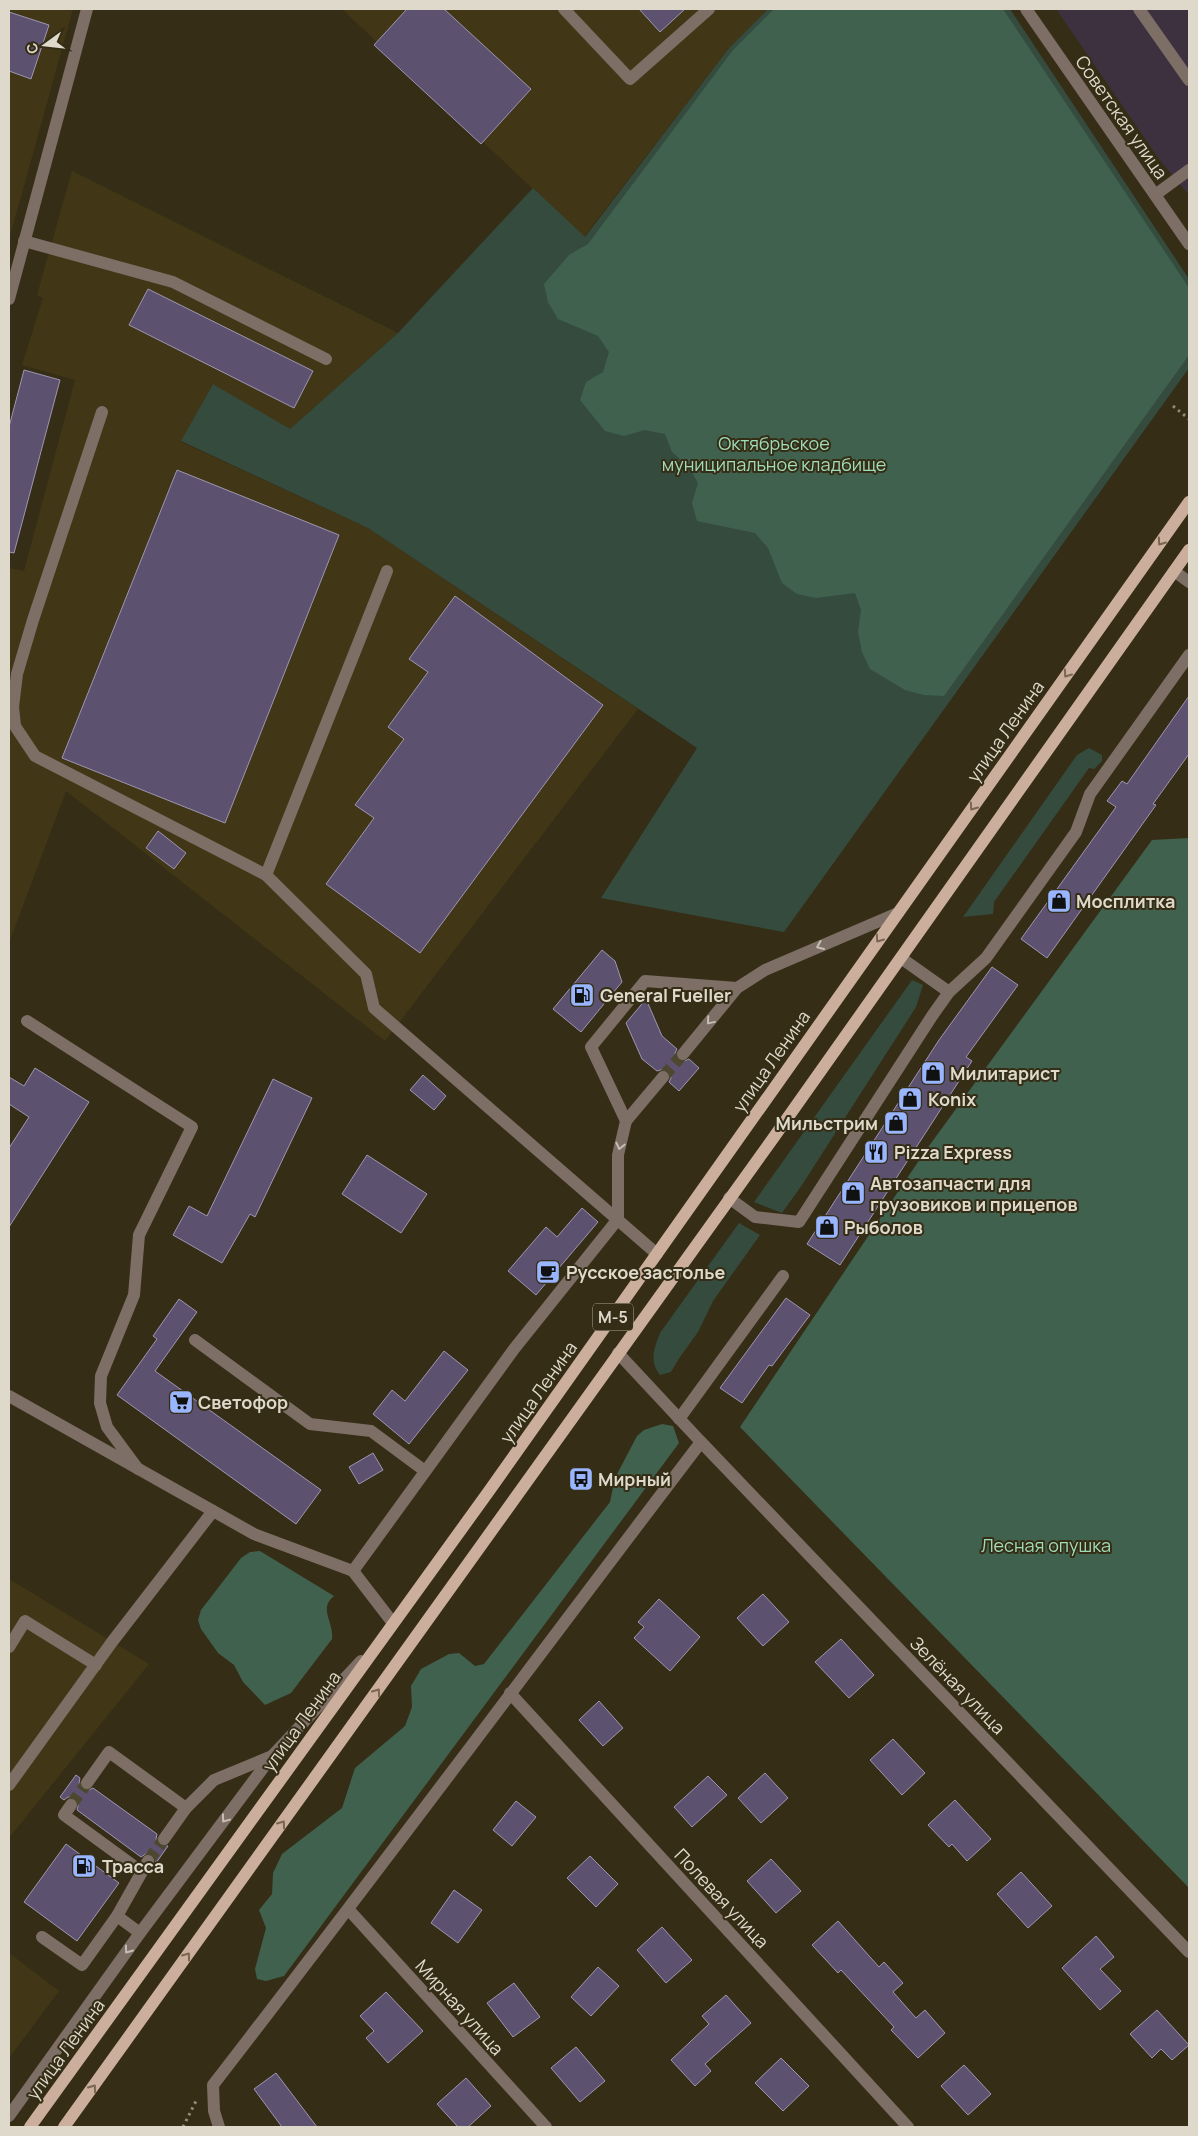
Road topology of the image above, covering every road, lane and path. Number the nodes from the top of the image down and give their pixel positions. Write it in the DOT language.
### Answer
graph roads {
  1 [pos="87,9"];
  2 [pos="564,9"];
  3 [pos="709,9"];
  4 [pos="1026,9"];
  5 [pos="1140,9"];
  6 [pos="1189,80"];
  7 [pos="1189,170"];
  8 [pos="1155,195"];
  9 [pos="24,241"];
  10 [pos="1189,244"];
  11 [pos="9,299"];
  12 [pos="326,359"];
  13 [pos="1173,406"];
  14 [pos="102,412"];
  15 [pos="1189,419"];
  16 [pos="1189,502"];
  17 [pos="1189,550"];
  18 [pos="387,571"];
  19 [pos="1174,571"];
  20 [pos="1189,582"];
  21 [pos="1189,655"];
  22 [pos="266,875"];
  23 [pos="898,913"];
  24 [pos="901,958"];
  25 [pos="737,988"];
  26 [pos="949,992"];
  27 [pos="27,1021"];
  28 [pos="683,1054"];
  29 [pos="664,1077"];
  30 [pos="626,1121"];
  31 [pos="729,1198"];
  32 [pos="618,1219"];
  33 [pos="657,1254"];
  34 [pos="783,1276"];
  35 [pos="195,1340"];
  36 [pos="618,1353"];
  37 [pos="9,1396"];
  38 [pos="680,1419"];
  39 [pos="701,1442"];
  40 [pos="138,1469"];
  41 [pos="425,1471"];
  42 [pos="213,1511"];
  43 [pos="352,1571"];
  44 [pos="393,1623"];
  45 [pos="383,1638"];
  46 [pos="9,1647"];
  47 [pos="96,1665"];
  48 [pos="510,1693"];
  49 [pos="272,1756"];
  50 [pos="87,1783"];
  51 [pos="9,1785"];
  52 [pos="71,1805"];
  53 [pos="186,1808"];
  54 [pos="164,1839"];
  55 [pos="348,1910"];
  56 [pos="117,1916"];
  57 [pos="140,1933"];
  58 [pos="42,1937"];
  59 [pos="1189,1952"];
  60 [pos="9,2116"];
  61 [pos="30,2127"];
  62 [pos="64,2127"];
  63 [pos="219,2127"];
  64 [pos="546,2127"];
  65 [pos="908,2127"];
  1 -- 9 [label="street"];
  2 -- 3 [label="street"];
  4 -- 8 [label="street, Советская улица"];
  5 -- 6 [label="street"];
  7 -- 8 [label="street"];
  8 -- 10 [label="street, Советская улица"];
  9 -- 11 [label="street"];
  9 -- 12 [label="street"];
  13 -- 15 [label="path"];
  14 -- 22 [label="street"];
  16 -- 23 [label="main road, улица Ленина / М-5, one-way"];
  17 -- 19 [label="main road, М-5"];
  18 -- 22 [label="street"];
  19 -- 20 [label="street"];
  19 -- 24 [label="main road, М-5"];
  21 -- 26 [label="street"];
  22 -- 32 [label="street"];
  23 -- 25 [label="street, one-way"];
  23 -- 33 [label="main road, улица Ленина / М-5, one-way"];
  24 -- 26 [label="street"];
  24 -- 31 [label="main road, М-5"];
  25 -- 28 [label="street, one-way"];
  25 -- 30 [label="street"];
  26 -- 31 [label="street"];
  27 -- 40 [label="street"];
  29 -- 30 [label="street"];
  30 -- 32 [label="street, one-way"];
  31 -- 36 [label="main road, М-5"];
  32 -- 33 [label="street"];
  32 -- 41 [label="street"];
  33 -- 44 [label="main road, улица Ленина / М-5"];
  34 -- 38 [label="street"];
  35 -- 41 [label="street"];
  36 -- 38 [label="street, Зелёная улица"];
  62 -- 36 [label="main road, М-5, one-way"];
  37 -- 40 [label="street"];
  38 -- 39 [label="street, Зелёная улица"];
  39 -- 48 [label="street"];
  39 -- 59 [label="street, Зелёная улица"];
  40 -- 42 [label="street"];
  41 -- 43 [label="street"];
  42 -- 43 [label="street"];
  42 -- 47 [label="street"];
  43 -- 44 [label="street"];
  44 -- 45 [label="main road, улица Ленина / М-5"];
  45 -- 49 [label="street"];
  45 -- 61 [label="main road, улица Ленина / М-5"];
  46 -- 47 [label="street"];
  47 -- 51 [label="street"];
  48 -- 55 [label="street"];
  48 -- 65 [label="street, Полевая улица"];
  49 -- 53 [label="street"];
  49 -- 57 [label="street, one-way"];
  50 -- 53 [label="street"];
  52 -- 56 [label="street"];
  53 -- 54 [label="street"];
  55 -- 63 [label="street"];
  55 -- 64 [label="street, Мирная улица"];
  56 -- 57 [label="street"];
  56 -- 58 [label="street"];
  57 -- 60 [label="street, one-way"];
}
